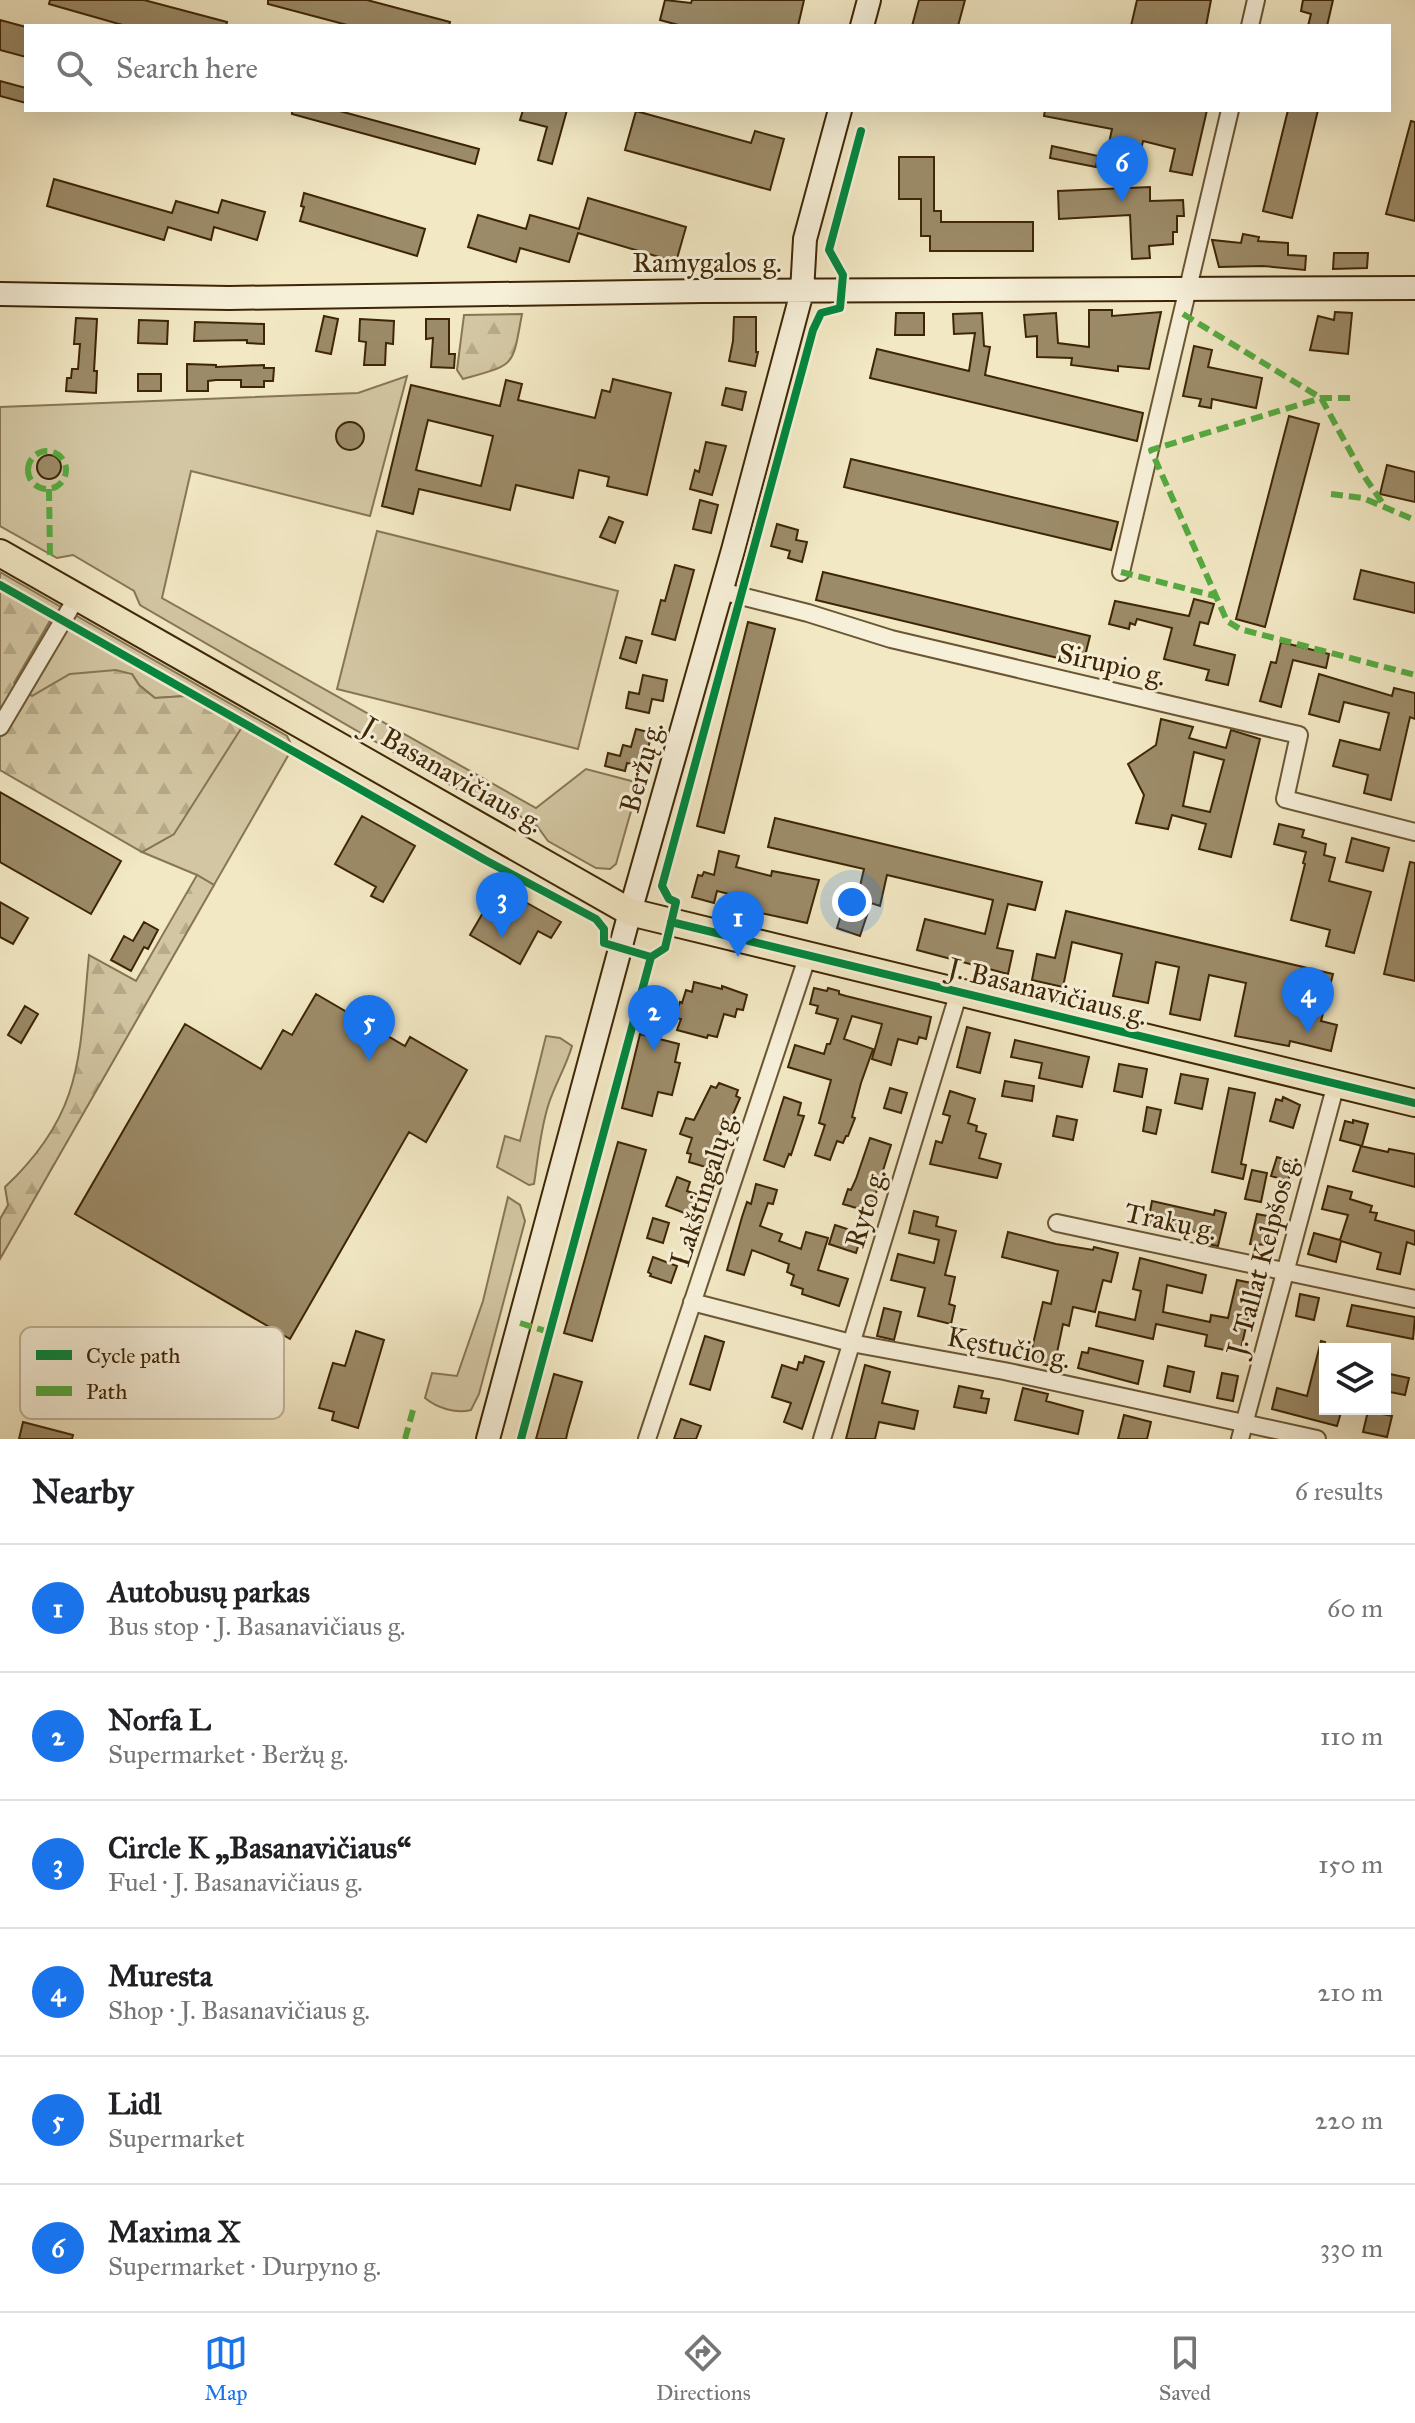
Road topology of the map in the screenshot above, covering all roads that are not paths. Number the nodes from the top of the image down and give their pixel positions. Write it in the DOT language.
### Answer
graph roads {
  1 [pos="869,0"];
  2 [pos="1256,0"];
  3 [pos="863,24"];
  4 [pos="1250,24"];
  5 [pos="839,112"];
  6 [pos="1230,112"];
  7 [pos="1415,288"];
  8 [pos="1189,289"];
  9 [pos="802,292"];
  10 [pos="0,294"];
  11 [pos="0,553"];
  12 [pos="1121,572"];
  13 [pos="721,591"];
  14 [pos="77,597"];
  15 [pos="0,727"];
  16 [pos="1415,832"];
  17 [pos="630,912"];
  18 [pos="808,955"];
  19 [pos="959,992"];
  20 [pos="1336,1084"];
  21 [pos="1415,1103"];
  22 [pos="1057,1223"];
  23 [pos="1285,1271"];
  24 [pos="1415,1299"];
  25 [pos="692,1302"];
  26 [pos="851,1343"];
  27 [pos="1242,1431"];
  28 [pos="488,1439"];
  29 [pos="647,1439"];
  30 [pos="822,1439"];
  31 [pos="1317,1439"];
  1 -- 3 [label="main road"];
  2 -- 4 [label="street"];
  5 -- 9 [label="main road, Beržų g."];
  6 -- 8 [label="street"];
  7 -- 8 [label="main road, Ramygalos g."];
  8 -- 9 [label="main road, Ramygalos g."];
  8 -- 12 [label="street"];
  9 -- 10 [label="main road, Ramygalos g."];
  9 -- 13 [label="main road, Beržų g."];
  11 -- 14 [label="highway, J. Basanavičiaus g."];
  13 -- 16 [label="street, Sirupio g."];
  13 -- 17 [label="main road, Beržų g."];
  14 -- 15 [label="street"];
  14 -- 17 [label="highway, J. Basanavičiaus g."];
  17 -- 18 [label="highway, J. Basanavičiaus g."];
  17 -- 28 [label="main road, Beržų g."];
  18 -- 19 [label="highway, J. Basanavičiaus g."];
  18 -- 25 [label="street, Lakštingalų g."];
  19 -- 20 [label="highway, J. Basanavičiaus g."];
  19 -- 26 [label="street, Ryto g."];
  20 -- 21 [label="highway, J. Basanavičiaus g."];
  20 -- 23 [label="street, J. Tallat Kelpšos g."];
  22 -- 23 [label="street, Trakų g."];
  23 -- 24 [label="street, Trakų g."];
  23 -- 27 [label="street, J. Tallat Kelpšos g."];
  25 -- 26 [label="street, Kęstučio g."];
  25 -- 29 [label="street, Lakštingalų g."];
  26 -- 27 [label="street, Kęstučio g."];
  26 -- 30 [label="street, Ryto g."];
  27 -- 31 [label="street, Kęstučio g."];
}
